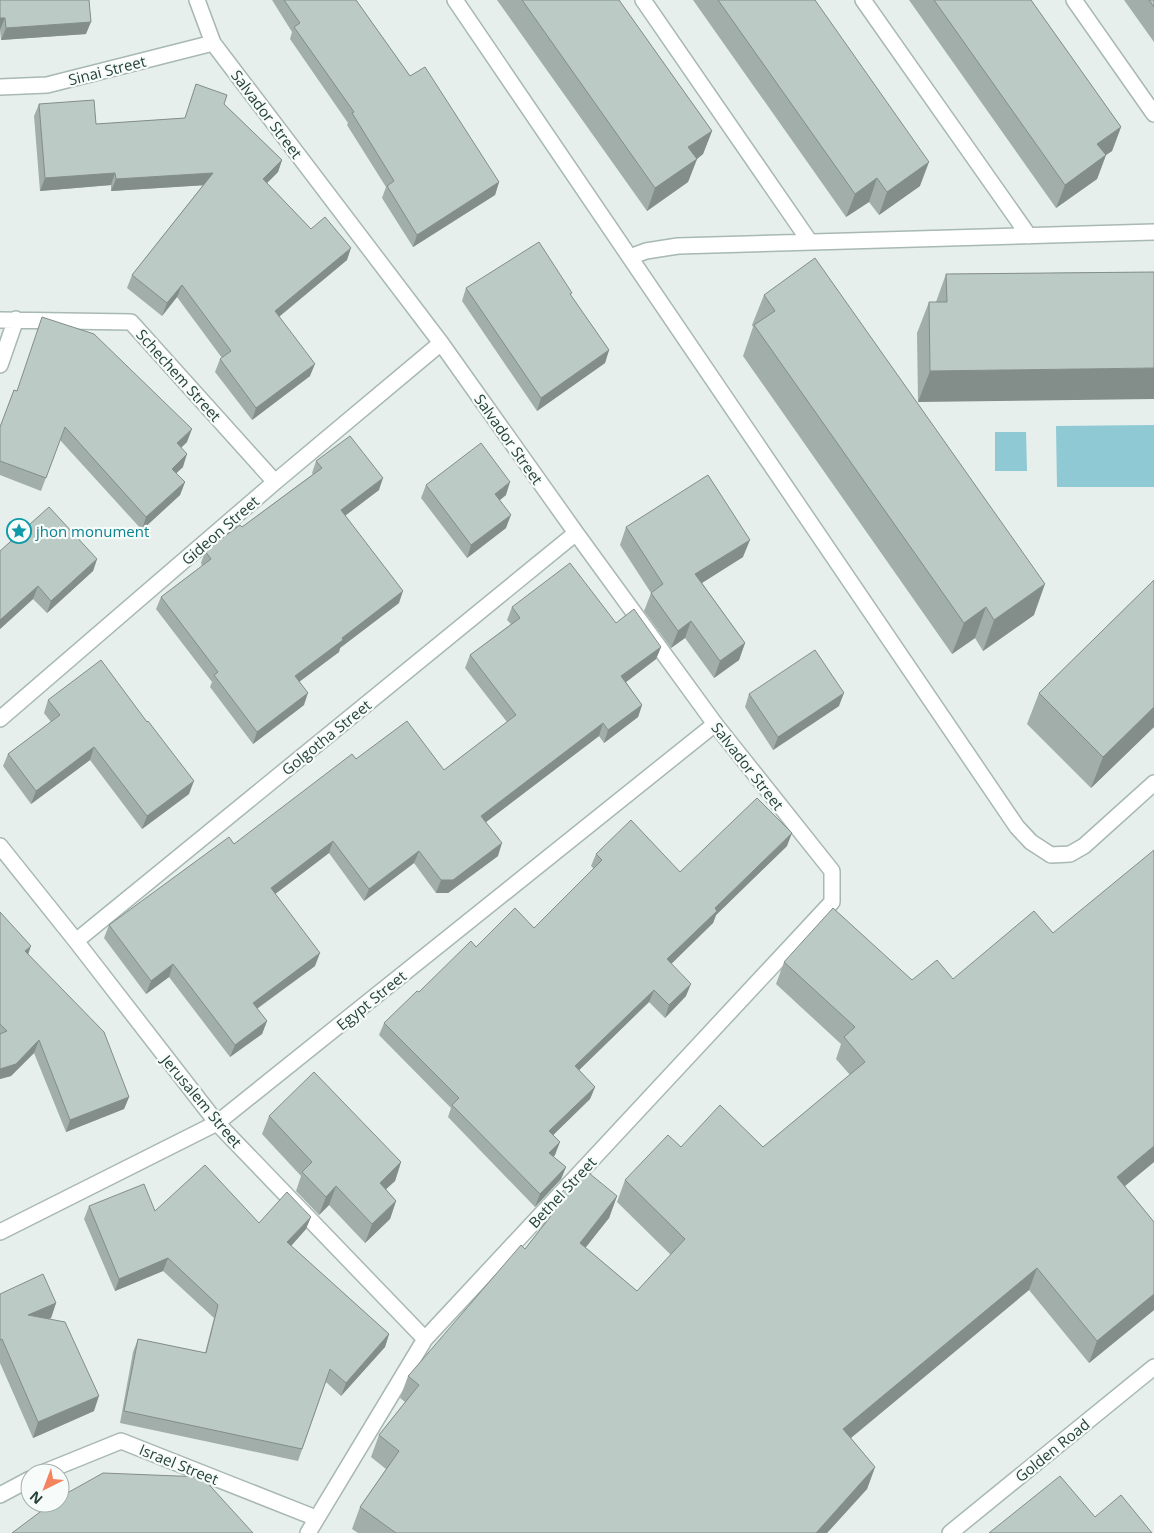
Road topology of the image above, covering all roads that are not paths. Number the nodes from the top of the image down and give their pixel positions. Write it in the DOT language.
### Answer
graph roads {
  1 [pos="197,0"];
  2 [pos="455,0"];
  3 [pos="642,0"];
  4 [pos="862,0"];
  5 [pos="1074,0"];
  6 [pos="213,43"];
  7 [pos="0,87"];
  8 [pos="1154,114"];
  9 [pos="1154,232"];
  10 [pos="1029,236"];
  11 [pos="810,242"];
  12 [pos="630,257"];
  13 [pos="16,319"];
  14 [pos="0,320"];
  15 [pos="442,343"];
  16 [pos="0,365"];
  17 [pos="275,482"];
  18 [pos="576,533"];
  19 [pos="0,719"];
  20 [pos="714,724"];
  21 [pos="1154,783"];
  22 [pos="0,846"];
  23 [pos="832,871"];
  24 [pos="76,941"];
  25 [pos="217,1124"];
  26 [pos="0,1232"];
  27 [pos="425,1339"];
  28 [pos="1154,1367"];
  29 [pos="67,1463"];
  30 [pos="20,1484"];
  31 [pos="0,1495"];
  32 [pos="316,1518"];
  33 [pos="308,1533"];
  34 [pos="950,1533"];
  1 -- 6 [label="street, Salvador Street"];
  2 -- 12 [label="street"];
  3 -- 11 [label="street"];
  4 -- 10 [label="street"];
  5 -- 8 [label="street"];
  6 -- 7 [label="street, Sinai Street"];
  6 -- 15 [label="street, Salvador Street"];
  9 -- 10 [label="street"];
  10 -- 11 [label="street"];
  11 -- 12 [label="street"];
  12 -- 21 [label="street"];
  13 -- 14 [label="street, Schechem Street"];
  13 -- 16 [label="street"];
  13 -- 17 [label="street, Schechem Street"];
  15 -- 17 [label="street, Gideon Street"];
  15 -- 18 [label="street, Salvador Street"];
  17 -- 19 [label="street, Gideon Street"];
  18 -- 20 [label="street, Salvador Street"];
  18 -- 24 [label="street, Golgotha Street"];
  20 -- 23 [label="street, Salvador Street"];
  20 -- 25 [label="street, Egypt Street"];
  22 -- 24 [label="street, Jerusalem Street"];
  23 -- 27 [label="street, Bethel Street"];
  24 -- 25 [label="street, Jerusalem Street"];
  25 -- 26 [label="street, Egypt Street"];
  25 -- 27 [label="street, Jerusalem Street"];
  27 -- 32 [label="street, Bethel Street"];
  28 -- 34 [label="street, Golden Road"];
  29 -- 32 [label="street, Israel Street"];
  30 -- 31 [label="street"];
  32 -- 33 [label="street, Bethel Street"];
}
